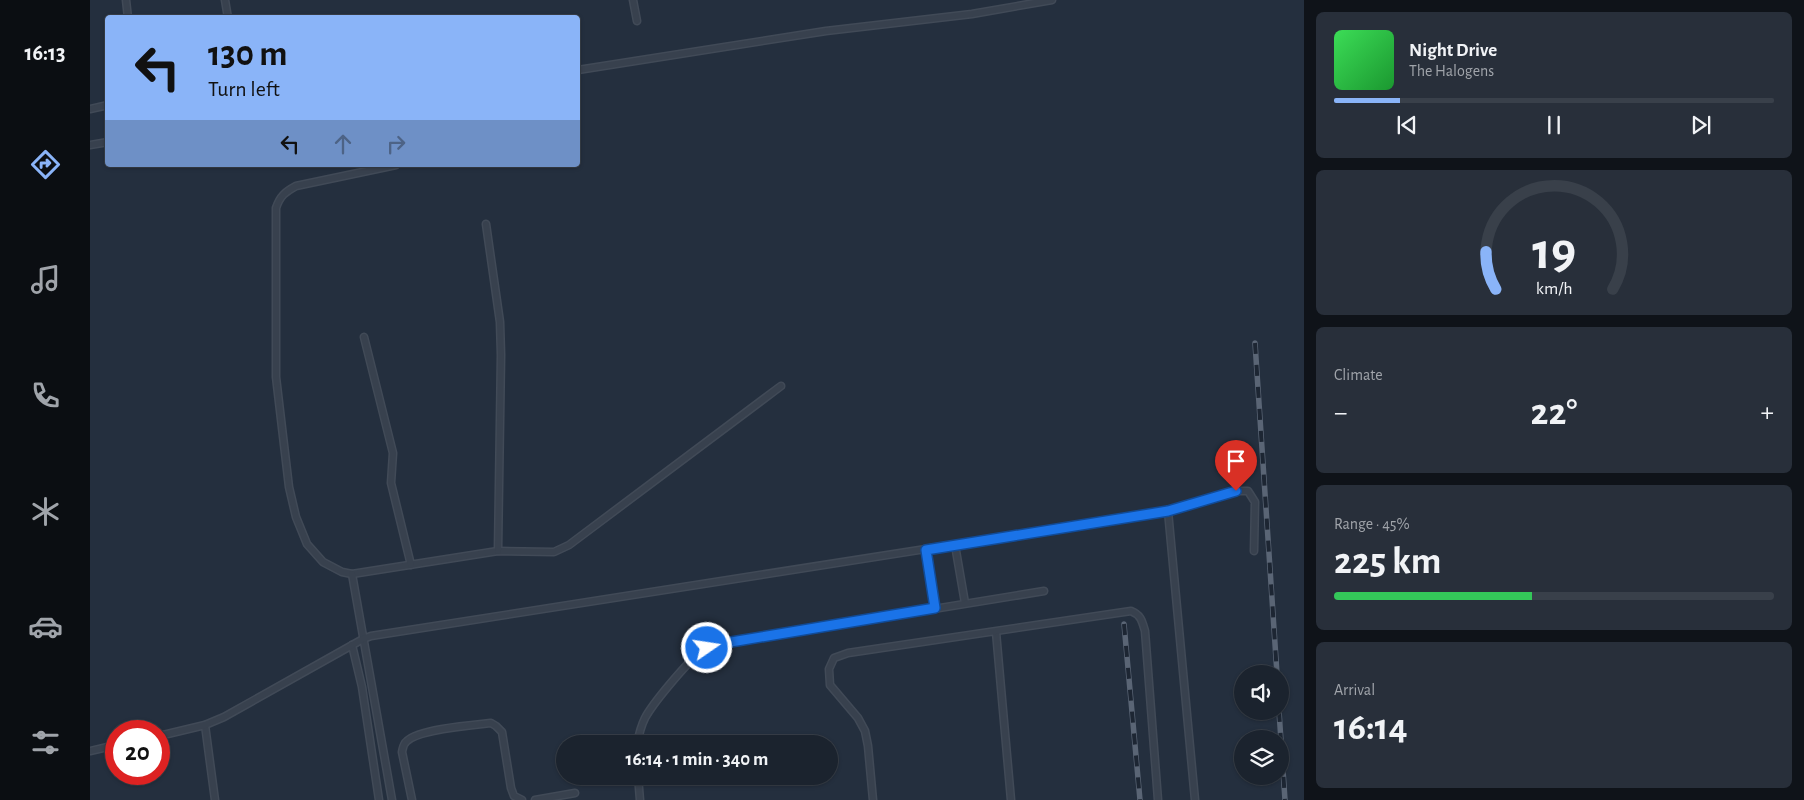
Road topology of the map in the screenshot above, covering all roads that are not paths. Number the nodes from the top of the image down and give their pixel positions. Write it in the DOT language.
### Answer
graph roads {
  1 [pos="126,0"];
  2 [pos="226,0"];
  3 [pos="633,0"];
  4 [pos="1052,0"];
  5 [pos="128,15"];
  6 [pos="228,15"];
  7 [pos="637,21"];
  8 [pos="580,70"];
  9 [pos="105,106"];
  10 [pos="90,109"];
  11 [pos="105,142"];
  12 [pos="90,145"];
  13 [pos="386,167"];
  14 [pos="486,224"];
  15 [pos="364,337"];
  16 [pos="781,386"];
  17 [pos="1168,511"];
  18 [pos="955,545"];
  19 [pos="926,550"];
  20 [pos="498,551"];
  21 [pos="1254,551"];
  22 [pos="411,565"];
  23 [pos="352,574"];
  24 [pos="1044,591"];
  25 [pos="965,603"];
  26 [pos="935,608"];
  27 [pos="996,632"];
  28 [pos="363,639"];
  29 [pos="352,645"];
  30 [pos="205,725"];
  31 [pos="170,733"];
  32 [pos="639,735"];
  33 [pos="105,748"];
  34 [pos="90,751"];
  35 [pos="639,785"];
  36 [pos="575,793"];
  37 [pos="513,798"];
  38 [pos="215,800"];
  39 [pos="379,800"];
  40 [pos="392,800"];
  41 [pos="412,800"];
  42 [pos="522,800"];
  43 [pos="535,800"];
  44 [pos="640,800"];
  45 [pos="873,800"];
  46 [pos="1010,800"];
  47 [pos="1158,800"];
  48 [pos="1195,800"];
  1 -- 5 [label="lane"];
  2 -- 6 [label="lane"];
  3 -- 7 [label="lane"];
  4 -- 8 [label="lane"];
  9 -- 10 [label="lane"];
  11 -- 12 [label="lane"];
  13 -- 23 [label="lane"];
  14 -- 20 [label="lane"];
  15 -- 22 [label="lane"];
  16 -- 20 [label="lane"];
  17 -- 18 [label="lane"];
  17 -- 21 [label="lane"];
  17 -- 48 [label="lane"];
  18 -- 19 [label="lane"];
  18 -- 25 [label="lane"];
  19 -- 26 [label="lane"];
  19 -- 28 [label="lane"];
  20 -- 22 [label="lane"];
  22 -- 23 [label="lane"];
  23 -- 28 [label="lane"];
  24 -- 25 [label="lane"];
  25 -- 26 [label="lane"];
  26 -- 32 [label="lane"];
  27 -- 45 [label="lane"];
  27 -- 46 [label="lane"];
  27 -- 47 [label="lane"];
  28 -- 29 [label="lane"];
  28 -- 40 [label="lane"];
  29 -- 30 [label="lane"];
  29 -- 39 [label="lane"];
  30 -- 31 [label="lane"];
  30 -- 38 [label="lane"];
  33 -- 34 [label="lane"];
  35 -- 44 [label="lane"];
  36 -- 43 [label="lane"];
  37 -- 41 [label="lane"];
  37 -- 42 [label="lane"];
}
